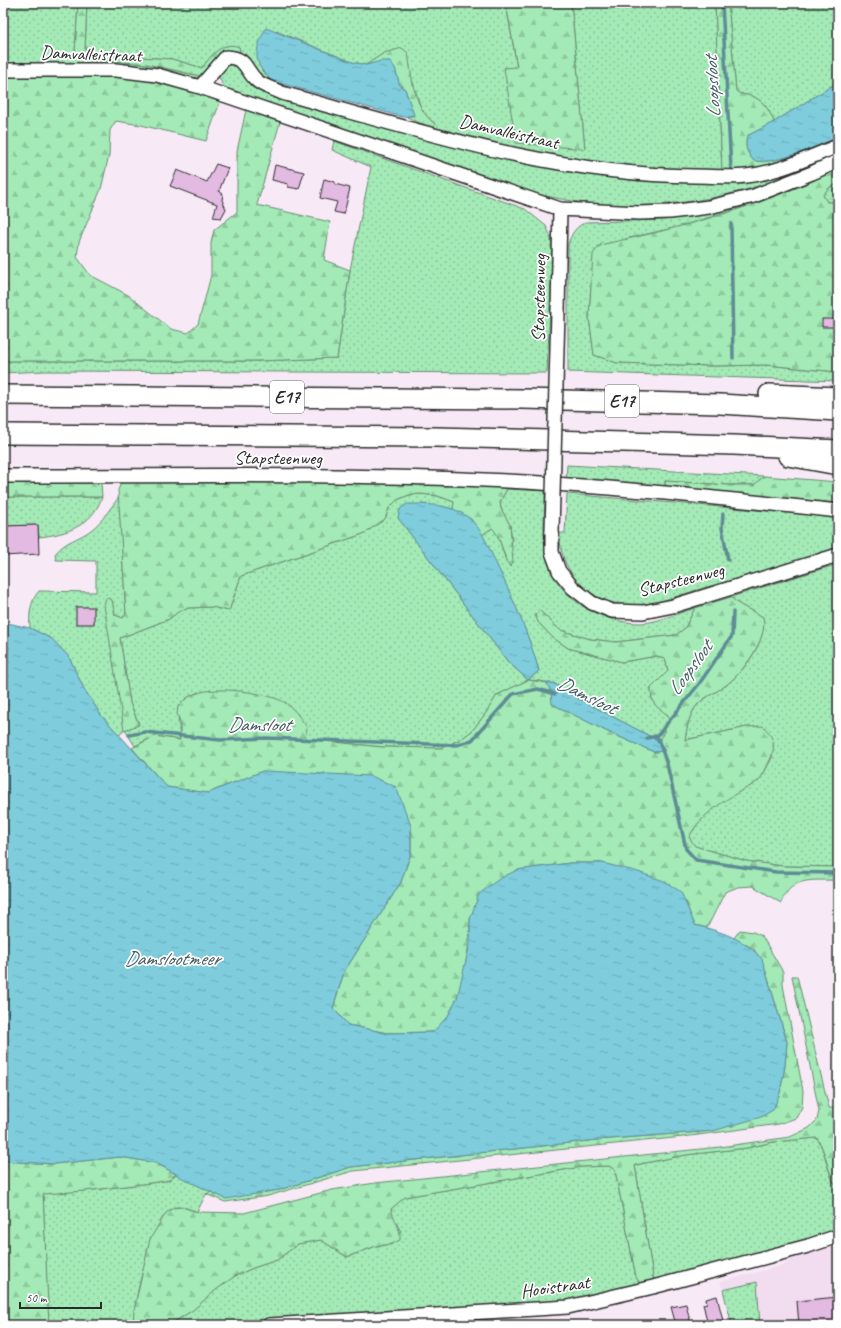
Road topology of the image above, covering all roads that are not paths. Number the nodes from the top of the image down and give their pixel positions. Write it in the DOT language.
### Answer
graph roads {
  1 [pos="3,70"];
  2 [pos="200,87"];
  3 [pos="838,146"];
  4 [pos="838,161"];
  5 [pos="560,209"];
  6 [pos="3,395"];
  7 [pos="838,397"];
  8 [pos="720,404"];
  9 [pos="838,410"];
  10 [pos="3,434"];
  11 [pos="734,445"];
  12 [pos="838,450"];
  13 [pos="838,465"];
  14 [pos="3,476"];
  15 [pos="838,511"];
  16 [pos="838,555"];
  17 [pos="838,1236"];
  18 [pos="269,1325"];
  1 -- 2 [label="street, Damvalleistraat"];
  2 -- 3 [label="street, Damvalleistraat"];
  2 -- 5 [label="street, Damvalleistraat"];
  4 -- 5 [label="street, Damvalleistraat"];
  5 -- 16 [label="street, Stapsteenweg, bridge"];
  6 -- 8 [label="highway, E17"];
  7 -- 8 [label="highway"];
  8 -- 9 [label="highway, E17"];
  10 -- 11 [label="highway, E17"];
  11 -- 12 [label="highway, E17"];
  11 -- 13 [label="highway"];
  14 -- 15 [label="street, Stapsteenweg"];
  17 -- 18 [label="street, Hooistraat"];
}
